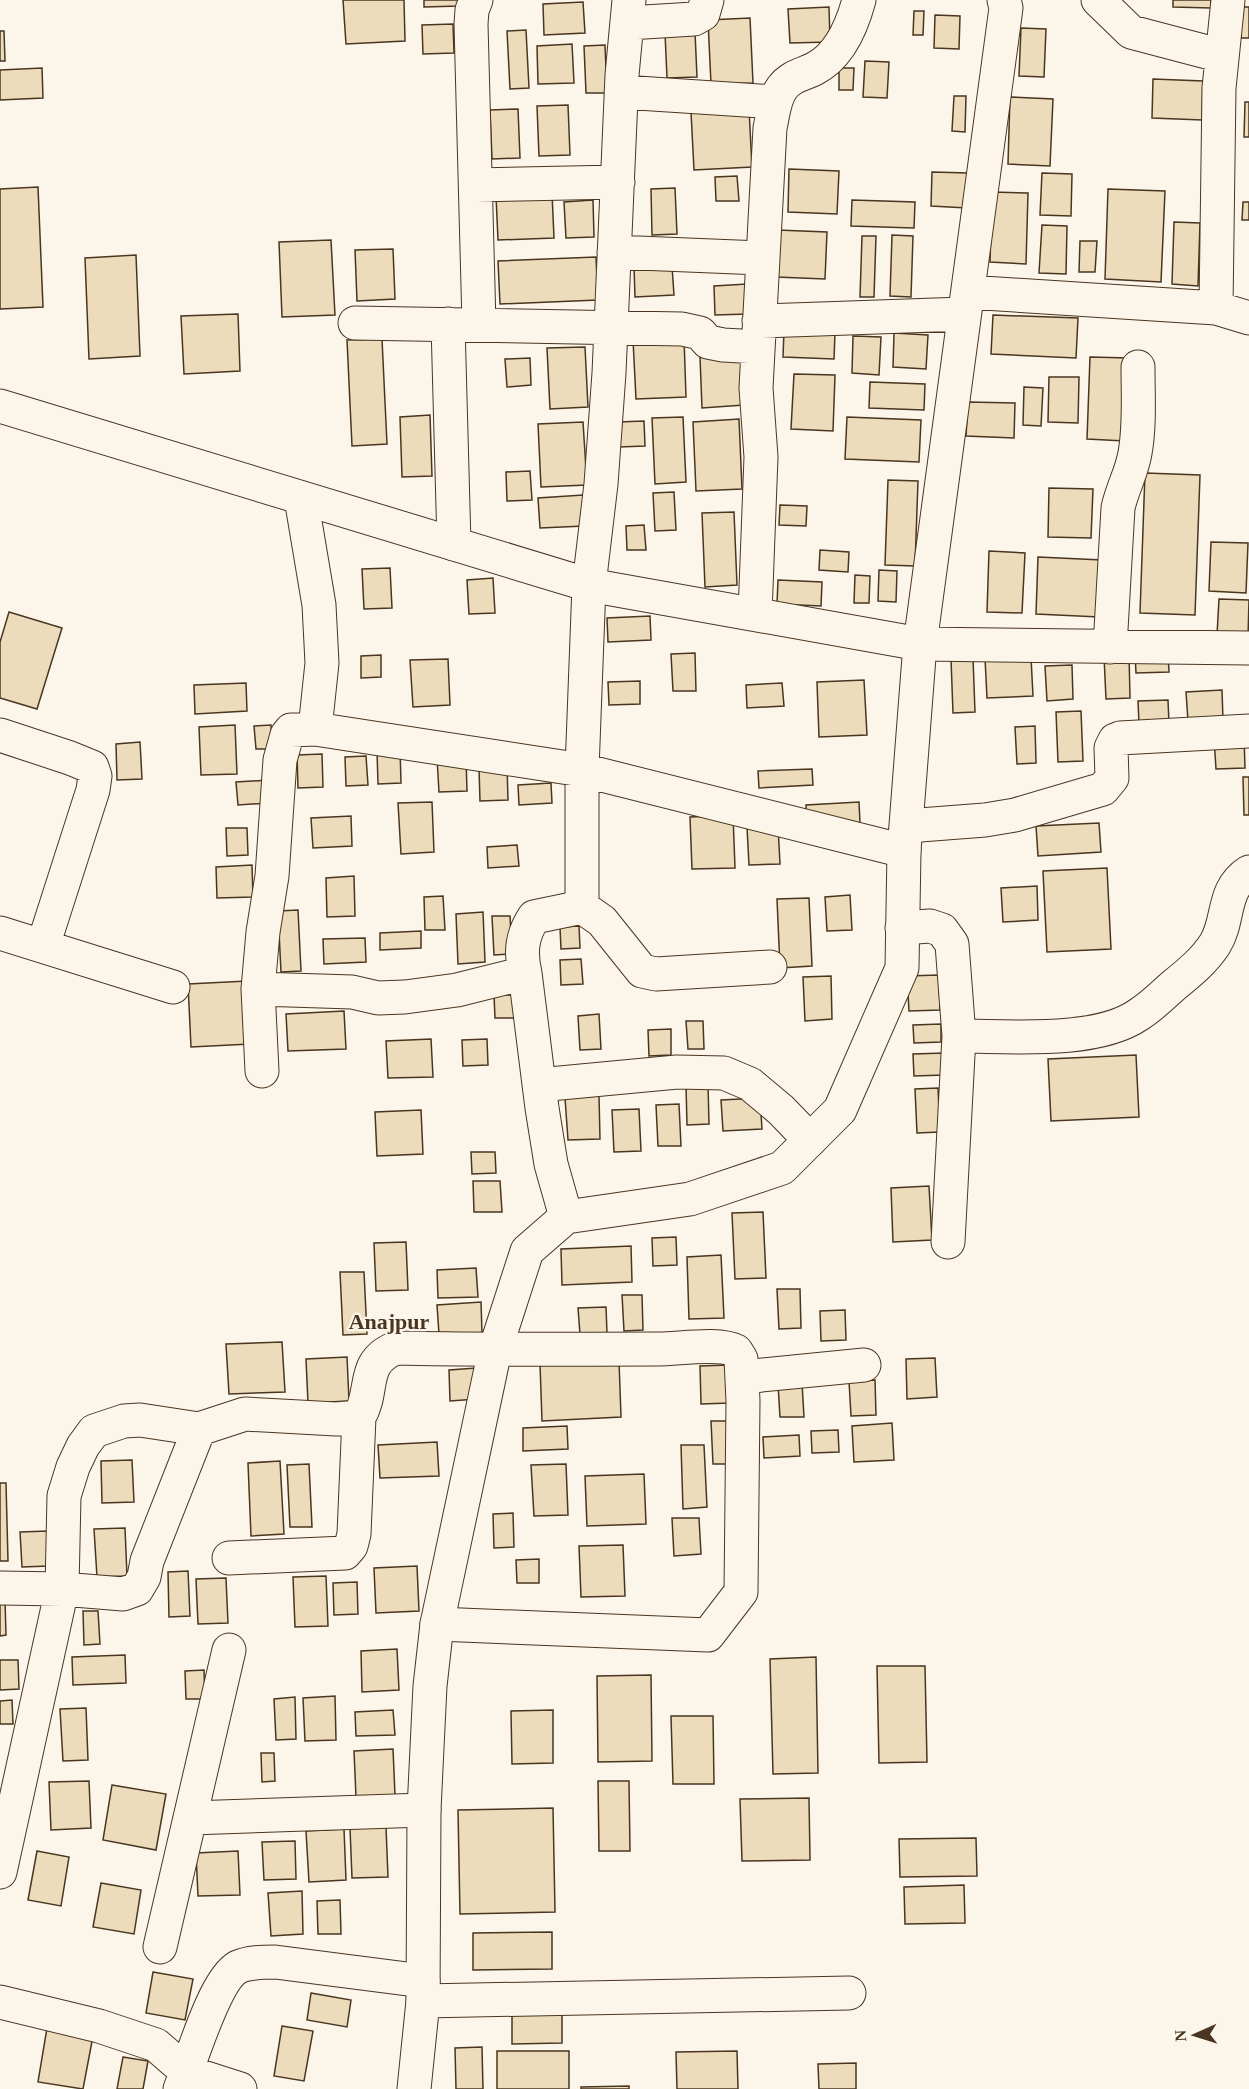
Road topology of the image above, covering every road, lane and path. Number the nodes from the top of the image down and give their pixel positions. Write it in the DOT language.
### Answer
graph roads {
  1 [pos="476,0"];
  2 [pos="707,0"];
  3 [pos="859,0"];
  4 [pos="1098,0"];
  5 [pos="1228,0"];
  6 [pos="1007,3"];
  7 [pos="628,12"];
  8 [pos="1222,57"];
  9 [pos="622,92"];
  10 [pos="775,102"];
  11 [pos="618,182"];
  12 [pos="476,185"];
  13 [pos="614,252"];
  14 [pos="761,258"];
  15 [pos="966,303"];
  16 [pos="1216,308"];
  17 [pos="1249,318"];
  18 [pos="355,323"];
  19 [pos="464,324"];
  20 [pos="610,327"];
  21 [pos="758,334"];
  22 [pos="1138,367"];
  23 [pos="0,406"];
  24 [pos="301,498"];
  25 [pos="454,544"];
  26 [pos="589,585"];
  27 [pos="755,614"];
  28 [pos="920,645"];
  29 [pos="1110,647"];
  30 [pos="1249,648"];
  31 [pos="315,729"];
  32 [pos="1249,731"];
  33 [pos="0,735"];
  34 [pos="582,770"];
  35 [pos="905,838"];
  36 [pos="1249,872"];
  37 [pos="582,907"];
  38 [pos="902,928"];
  39 [pos="0,933"];
  40 [pos="43,946"];
  41 [pos="770,967"];
  42 [pos="525,974"];
  43 [pos="174,987"];
  44 [pos="258,989"];
  45 [pos="959,1036"];
  46 [pos="262,1071"];
  47 [pos="539,1085"];
  48 [pos="810,1140"];
  49 [pos="566,1217"];
  50 [pos="948,1242"];
  51 [pos="495,1350"];
  52 [pos="864,1365"];
  53 [pos="742,1377"];
  54 [pos="359,1417"];
  55 [pos="199,1429"];
  56 [pos="229,1558"];
  57 [pos="0,1588"];
  58 [pos="62,1589"];
  59 [pos="437,1624"];
  60 [pos="229,1650"];
  61 [pos="424,1810"];
  62 [pos="191,1818"];
  63 [pos="0,1872"];
  64 [pos="160,1947"];
  65 [pos="423,1991"];
  66 [pos="849,1993"];
  67 [pos="0,2001"];
  68 [pos="184,2081"];
  69 [pos="240,2089"];
  70 [pos="414,2089"];
  1 -- 12 [label="street"];
  2 -- 7 [label="street"];
  3 -- 10 [label="street"];
  4 -- 8 [label="street"];
  5 -- 8 [label="street"];
  6 -- 15 [label="street"];
  7 -- 9 [label="street"];
  8 -- 16 [label="street"];
  9 -- 10 [label="street"];
  9 -- 11 [label="street"];
  10 -- 14 [label="street"];
  11 -- 12 [label="street"];
  11 -- 13 [label="street"];
  12 -- 19 [label="street"];
  13 -- 14 [label="street"];
  13 -- 20 [label="street"];
  14 -- 21 [label="street"];
  15 -- 16 [label="street"];
  15 -- 21 [label="street"];
  15 -- 28 [label="street"];
  16 -- 17 [label="street"];
  18 -- 19 [label="street"];
  19 -- 20 [label="street"];
  19 -- 25 [label="street"];
  20 -- 21 [label="street"];
  20 -- 26 [label="street"];
  21 -- 27 [label="street"];
  22 -- 29 [label="street"];
  23 -- 24 [label="street"];
  24 -- 25 [label="street"];
  24 -- 31 [label="street"];
  25 -- 26 [label="street"];
  26 -- 27 [label="street"];
  26 -- 34 [label="street"];
  27 -- 28 [label="street"];
  28 -- 29 [label="street"];
  28 -- 35 [label="street"];
  29 -- 30 [label="street"];
  31 -- 34 [label="street"];
  31 -- 44 [label="street"];
  32 -- 35 [label="street"];
  33 -- 40 [label="street"];
  34 -- 35 [label="street"];
  34 -- 37 [label="street"];
  35 -- 38 [label="street"];
  36 -- 45 [label="street"];
  37 -- 41 [label="street"];
  37 -- 42 [label="street"];
  38 -- 45 [label="street"];
  38 -- 48 [label="street"];
  39 -- 40 [label="street"];
  40 -- 43 [label="street"];
  42 -- 44 [label="street"];
  42 -- 47 [label="street"];
  44 -- 46 [label="street"];
  45 -- 50 [label="street"];
  47 -- 48 [label="street"];
  47 -- 49 [label="street"];
  48 -- 49 [label="street"];
  49 -- 51 [label="street"];
  51 -- 53 [label="street"];
  51 -- 54 [label="street"];
  51 -- 59 [label="street"];
  52 -- 53 [label="street"];
  53 -- 59 [label="street"];
  54 -- 55 [label="street"];
  54 -- 56 [label="street"];
  55 -- 58 [label="street"];
  55 -- 58 [label="street"];
  57 -- 58 [label="street"];
  58 -- 63 [label="street"];
  59 -- 61 [label="street"];
  60 -- 62 [label="street"];
  61 -- 62 [label="street"];
  61 -- 65 [label="street"];
  62 -- 64 [label="street"];
  65 -- 66 [label="street"];
  65 -- 68 [label="street"];
  65 -- 70 [label="street"];
  67 -- 68 [label="street"];
  68 -- 69 [label="street"];
}
